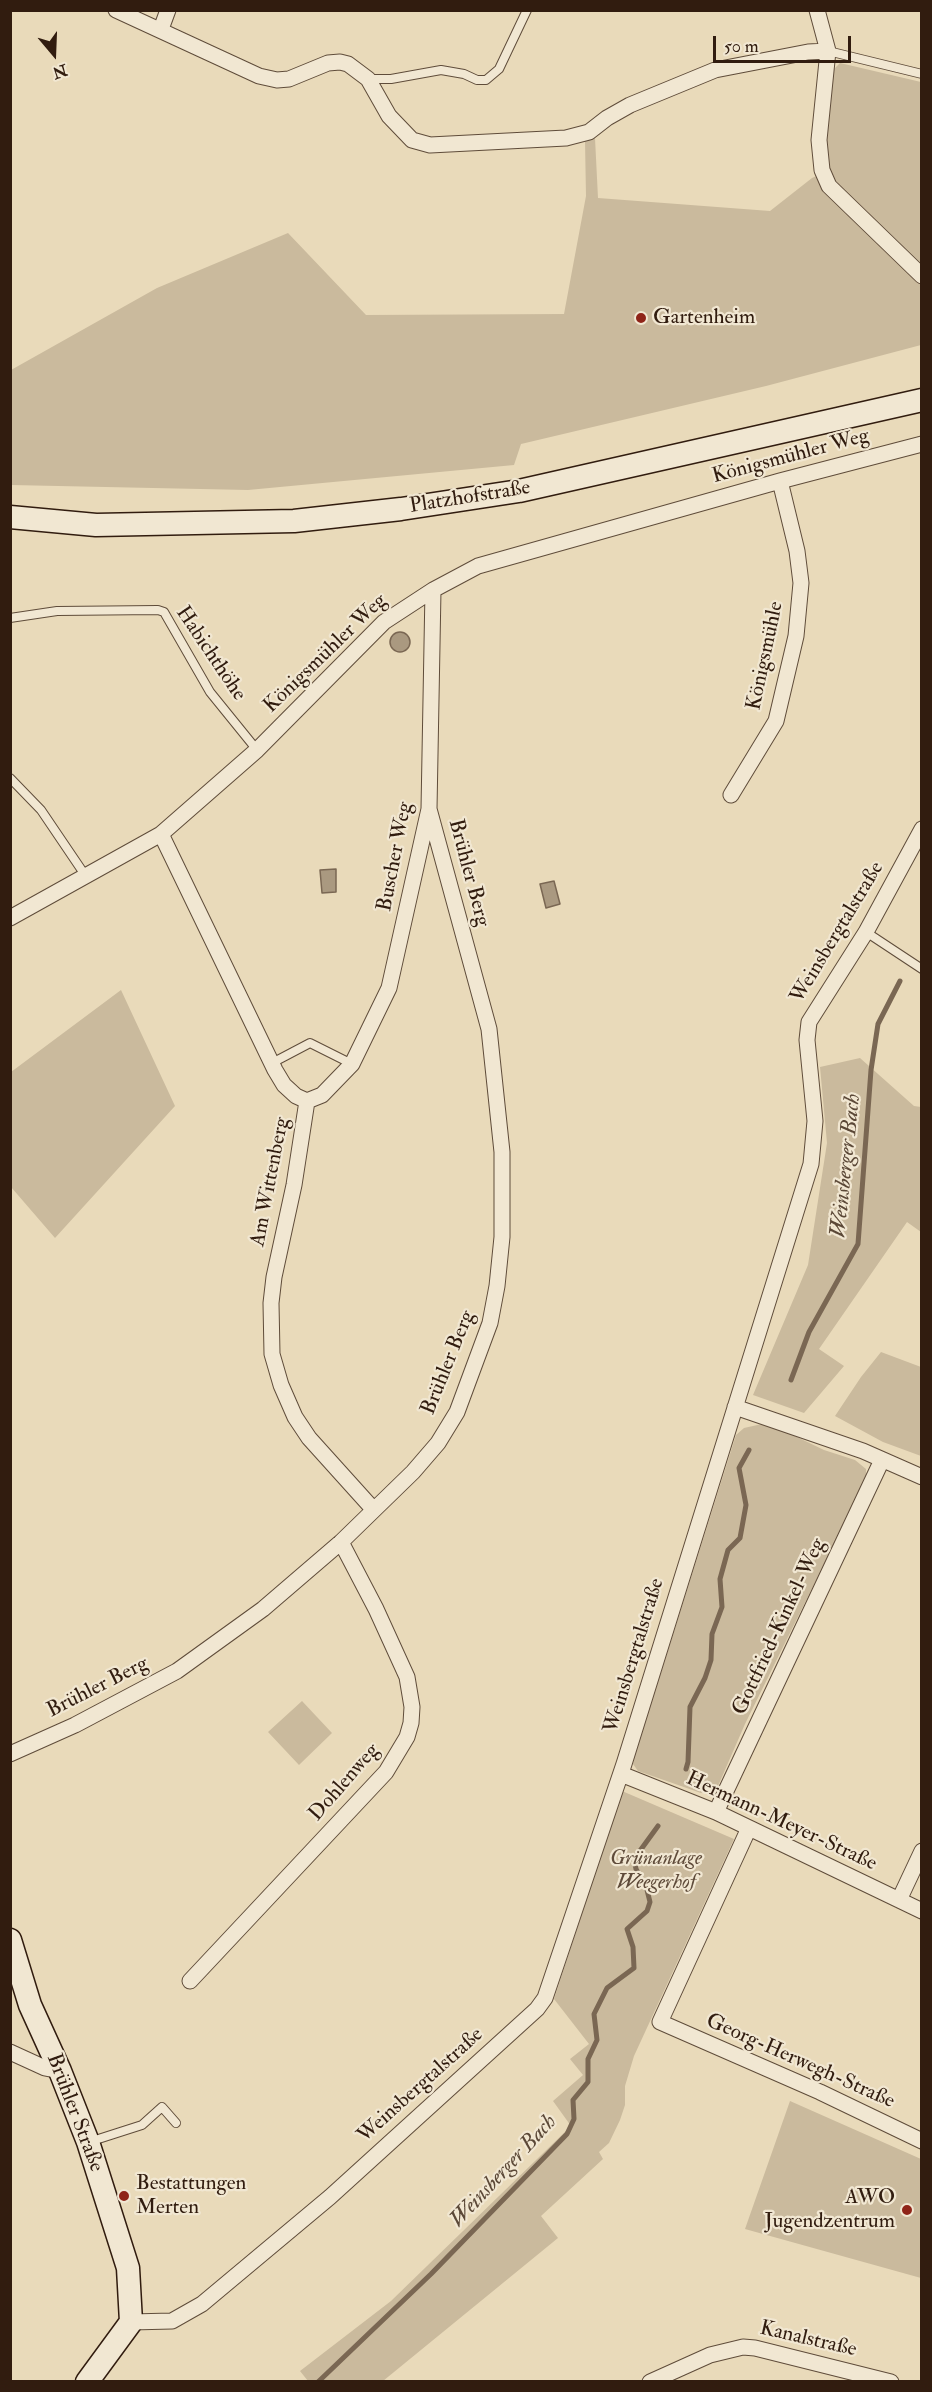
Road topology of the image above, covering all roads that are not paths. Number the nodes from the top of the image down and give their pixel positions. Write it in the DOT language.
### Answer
graph roads {
  1 [pos="116,10"];
  2 [pos="168,10"];
  3 [pos="527,10"];
  4 [pos="817,10"];
  5 [pos="161,29"];
  6 [pos="828,51"];
  7 [pos="921,74"];
  8 [pos="368,79"];
  9 [pos="921,276"];
  10 [pos="921,400"];
  11 [pos="921,444"];
  12 [pos="780,481"];
  13 [pos="10,517"];
  14 [pos="433,590"];
  15 [pos="10,618"];
  16 [pos="257,750"];
  17 [pos="10,778"];
  18 [pos="731,795"];
  19 [pos="429,809"];
  20 [pos="921,829"];
  21 [pos="161,834"];
  22 [pos="85,875"];
  23 [pos="10,918"];
  24 [pos="866,932"];
  25 [pos="921,969"];
  26 [pos="272,1063"];
  27 [pos="352,1064"];
  28 [pos="307,1101"];
  29 [pos="735,1407"];
  30 [pos="882,1460"];
  31 [pos="921,1477"];
  32 [pos="374,1509"];
  33 [pos="341,1542"];
  34 [pos="10,1754"];
  35 [pos="621,1774"];
  36 [pos="716,1812"];
  37 [pos="749,1828"];
  38 [pos="921,1851"];
  39 [pos="899,1900"];
  40 [pos="921,1911"];
  41 [pos="10,1940"];
  42 [pos="190,1981"];
  43 [pos="10,2052"];
  44 [pos="60,2071"];
  45 [pos="176,2123"];
  46 [pos="921,2141"];
  47 [pos="88,2142"];
  48 [pos="131,2322"];
  49 [pos="87,2382"];
  50 [pos="650,2382"];
  51 [pos="891,2382"];
  1 -- 5 [label="street"];
  2 -- 5 [label="street"];
  3 -- 8 [label="lane"];
  4 -- 6 [label="street"];
  5 -- 8 [label="street"];
  6 -- 7 [label="lane"];
  6 -- 8 [label="street"];
  6 -- 9 [label="street"];
  10 -- 13 [label="main road, Platzhofstraße"];
  11 -- 12 [label="street, Königsmühler Weg"];
  12 -- 14 [label="street, Königsmühler Weg"];
  12 -- 18 [label="street, Königsmühle"];
  14 -- 16 [label="street, Königsmühler Weg"];
  14 -- 19 [label="street, Buscher Weg"];
  15 -- 16 [label="lane, Habichthöhe"];
  16 -- 21 [label="street, Königsmühler Weg"];
  17 -- 22 [label="lane"];
  19 -- 27 [label="street, Buscher Weg"];
  19 -- 32 [label="street, Brühler Berg"];
  20 -- 24 [label="street, Weinsbergtalstraße"];
  21 -- 22 [label="street, Königsmühler Weg"];
  21 -- 26 [label="street, Am Wittenberg"];
  22 -- 23 [label="street, Königsmühler Weg"];
  24 -- 25 [label="lane"];
  24 -- 29 [label="street, Weinsbergtalstraße"];
  26 -- 27 [label="lane"];
  26 -- 28 [label="street, Am Wittenberg"];
  27 -- 28 [label="street, Buscher Weg"];
  28 -- 32 [label="street, Am Wittenberg"];
  29 -- 30 [label="street"];
  29 -- 35 [label="street, Weinsbergtalstraße"];
  30 -- 31 [label="street"];
  30 -- 36 [label="street, Gottfried-Kinkel-Weg"];
  32 -- 33 [label="street, Brühler Berg"];
  33 -- 34 [label="street, Brühler Berg"];
  33 -- 42 [label="street, Dohlenweg"];
  35 -- 36 [label="street, Hermann-Meyer-Straße"];
  35 -- 48 [label="street, Weinsbergtalstraße"];
  36 -- 37 [label="street, Hermann-Meyer-Straße"];
  37 -- 39 [label="street, Hermann-Meyer-Straße"];
  37 -- 46 [label="street, Georg-Herwegh-Straße"];
  38 -- 39 [label="street"];
  39 -- 40 [label="street, Hermann-Meyer-Straße"];
  41 -- 44 [label="main road, Brühler Straße"];
  43 -- 44 [label="street"];
  44 -- 47 [label="main road, Brühler Straße"];
  45 -- 47 [label="lane"];
  47 -- 48 [label="main road, Brühler Straße"];
  48 -- 49 [label="main road"];
  50 -- 51 [label="street, Kanalstraße"];
}
